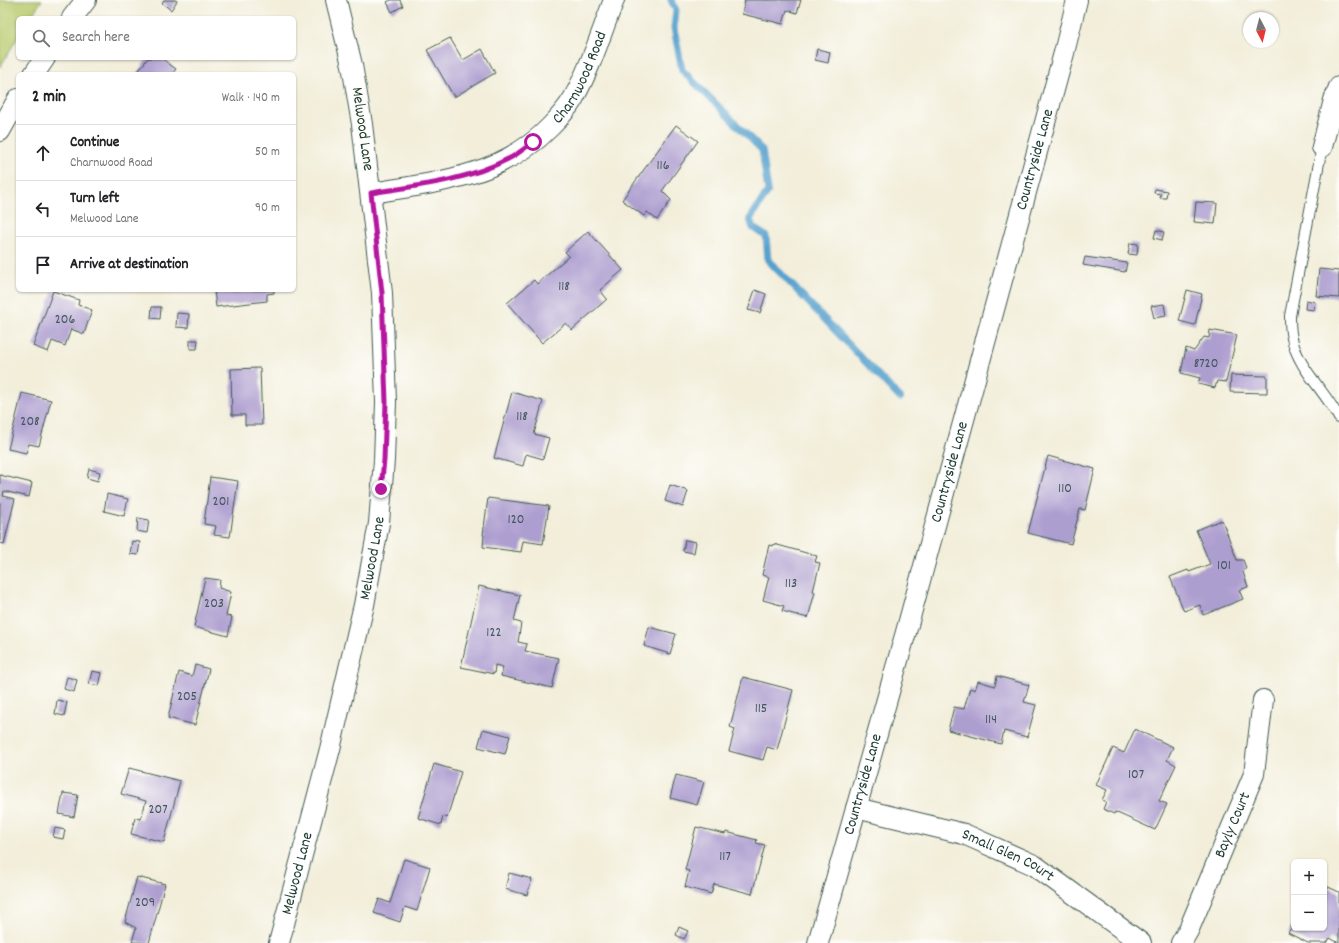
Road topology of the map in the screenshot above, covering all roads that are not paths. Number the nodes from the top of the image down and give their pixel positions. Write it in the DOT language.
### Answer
graph roads {
  1 [pos="86,0"];
  2 [pos="336,0"];
  3 [pos="614,0"];
  4 [pos="1077,0"];
  5 [pos="74,16"];
  6 [pos="44,60"];
  7 [pos="35,72"];
  8 [pos="1339,87"];
  9 [pos="16,103"];
  10 [pos="0,131"];
  11 [pos="1322,147"];
  12 [pos="371,193"];
  13 [pos="1339,418"];
  14 [pos="1263,700"];
  15 [pos="856,808"];
  16 [pos="279,943"];
  17 [pos="818,943"];
  18 [pos="1141,943"];
  19 [pos="1181,943"];
  1 -- 5 [label="street"];
  2 -- 12 [label="street, Melwood Lane"];
  3 -- 12 [label="street, Charnwood Road"];
  4 -- 15 [label="street, Countryside Lane"];
  6 -- 7 [label="street"];
  8 -- 11 [label="street"];
  9 -- 10 [label="street"];
  11 -- 13 [label="lane"];
  12 -- 16 [label="street, Melwood Lane"];
  14 -- 19 [label="street, Bayly Court"];
  15 -- 17 [label="street, Countryside Lane"];
  15 -- 18 [label="street, Small Glen Court"];
}
